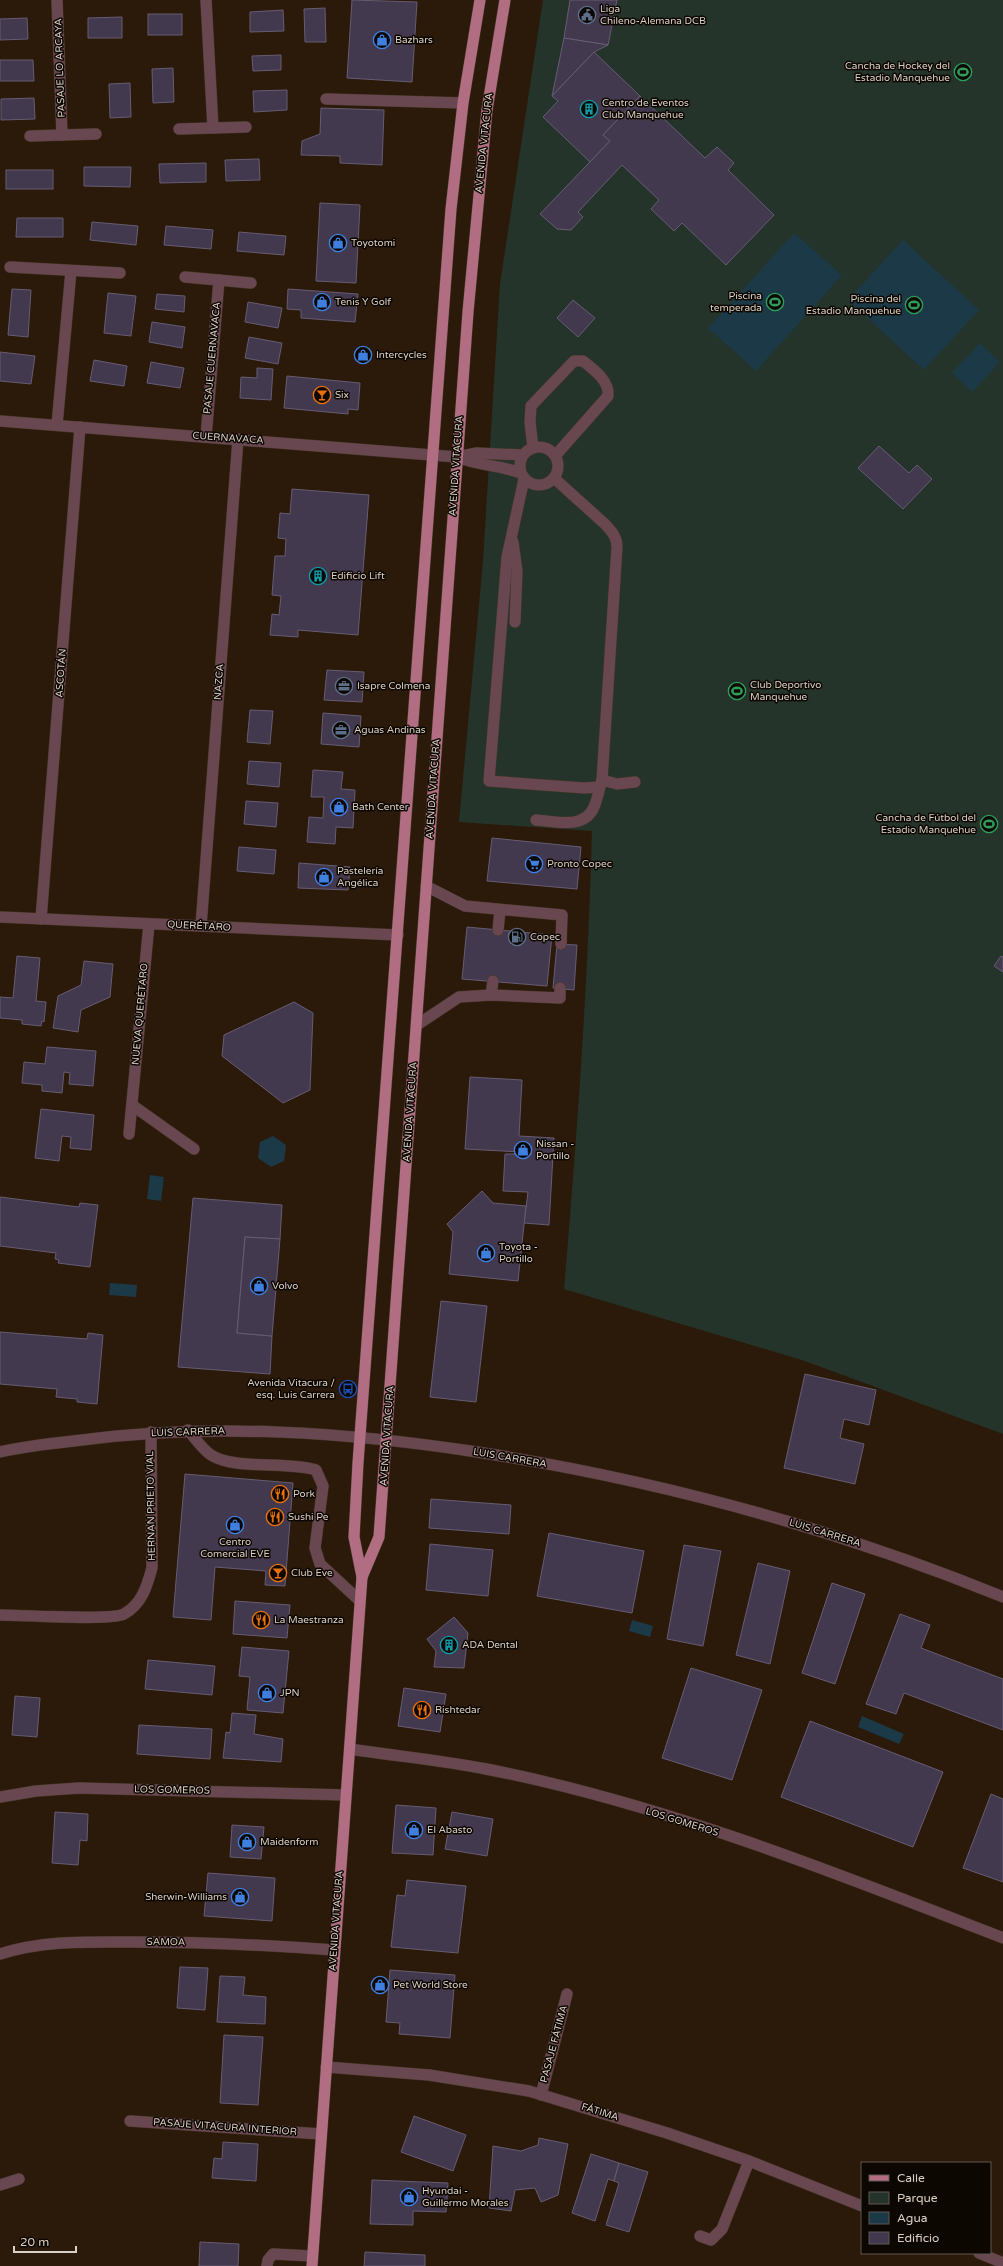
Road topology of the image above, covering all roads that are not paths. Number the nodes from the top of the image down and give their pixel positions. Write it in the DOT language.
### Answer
graph roads {
  1 [pos="57,0"];
  2 [pos="206,0"];
  3 [pos="480,0"];
  4 [pos="505,0"];
  5 [pos="326,99"];
  6 [pos="463,103"];
  7 [pos="246,127"];
  8 [pos="213,128"];
  9 [pos="179,129"];
  10 [pos="96,134"];
  11 [pos="62,135"];
  12 [pos="30,136"];
  13 [pos="10,267"];
  14 [pos="71,271"];
  15 [pos="120,274"];
  16 [pos="185,277"];
  17 [pos="219,280"];
  18 [pos="251,283"];
  19 [pos="0,421"];
  20 [pos="57,425"];
  21 [pos="80,427"];
  22 [pos="206,436"];
  23 [pos="238,439"];
  24 [pos="533,448"];
  25 [pos="434,454"];
  26 [pos="523,455"];
  27 [pos="556,456"];
  28 [pos="456,457"];
  29 [pos="522,476"];
  30 [pos="554,478"];
  31 [pos="512,534"];
  32 [pos="515,622"];
  33 [pos="635,782"];
  34 [pos="601,784"];
  35 [pos="536,820"];
  36 [pos="426,886"];
  37 [pos="500,910"];
  38 [pos="0,917"];
  39 [pos="42,919"];
  40 [pos="149,924"];
  41 [pos="201,926"];
  42 [pos="498,930"];
  43 [pos="398,935"];
  44 [pos="561,944"];
  45 [pos="493,981"];
  46 [pos="560,988"];
  47 [pos="491,995"];
  48 [pos="417,1025"];
  49 [pos="132,1105"];
  50 [pos="129,1134"];
  51 [pos="194,1149"];
  52 [pos="188,1430"];
  53 [pos="151,1432"];
  54 [pos="360,1438"];
  55 [pos="386,1440"];
  56 [pos="0,1452"];
  57 [pos="362,1577"];
  58 [pos="1003,1597"];
  59 [pos="360,1601"];
  60 [pos="0,1615"];
  61 [pos="350,1749"];
  62 [pos="345,1795"];
  63 [pos="0,1797"];
  64 [pos="1003,1938"];
  65 [pos="334,1950"];
  66 [pos="0,1954"];
  67 [pos="567,1994"];
  68 [pos="326,2067"];
  69 [pos="541,2095"];
  70 [pos="130,2121"];
  71 [pos="321,2134"];
  72 [pos="749,2160"];
  73 [pos="18,2179"];
  74 [pos="0,2185"];
  75 [pos="861,2206"];
  76 [pos="700,2236"];
  77 [pos="981,2254"];
  78 [pos="312,2261"];
  79 [pos="1003,2263"];
  80 [pos="267,2266"];
  1 -- 11 [label="street, PASAJE LO ARCAYA"];
  2 -- 8 [label="street"];
  3 -- 6 [label="main road, AVENIDA VITACURA"];
  4 -- 28 [label="main road, AVENIDA VITACURA"];
  5 -- 6 [label="street"];
  6 -- 25 [label="main road, AVENIDA VITACURA"];
  7 -- 8 [label="street"];
  8 -- 9 [label="street"];
  10 -- 11 [label="street"];
  11 -- 12 [label="street"];
  13 -- 14 [label="street"];
  14 -- 15 [label="street"];
  14 -- 20 [label="street"];
  16 -- 17 [label="street"];
  17 -- 18 [label="street"];
  17 -- 22 [label="street, PASAJE CUERNAVACA"];
  19 -- 20 [label="street, CUERNAVACA"];
  20 -- 21 [label="street, CUERNAVACA"];
  21 -- 22 [label="street, CUERNAVACA"];
  21 -- 39 [label="street, ASCOTÁN"];
  22 -- 23 [label="street, CUERNAVACA"];
  23 -- 25 [label="street, CUERNAVACA"];
  23 -- 41 [label="street, NAZCA"];
  24 -- 26 [label="street"];
  24 -- 27 [label="street"];
  24 -- 27 [label="street"];
  25 -- 28 [label="street, CUERNAVACA"];
  25 -- 43 [label="main road, AVENIDA VITACURA"];
  26 -- 28 [label="street"];
  26 -- 29 [label="street"];
  27 -- 30 [label="street"];
  28 -- 29 [label="street"];
  28 -- 36 [label="main road, AVENIDA VITACURA"];
  29 -- 30 [label="street"];
  29 -- 31 [label="street"];
  30 -- 34 [label="street"];
  31 -- 32 [label="street"];
  31 -- 34 [label="street"];
  33 -- 34 [label="street"];
  34 -- 35 [label="street"];
  36 -- 37 [label="street"];
  36 -- 48 [label="main road, AVENIDA VITACURA"];
  37 -- 42 [label="street"];
  37 -- 44 [label="street"];
  38 -- 39 [label="street, QUERÉTARO"];
  39 -- 40 [label="street, QUERÉTARO"];
  40 -- 41 [label="street, QUERÉTARO"];
  40 -- 49 [label="street, NUEVA QUERÉTARO"];
  41 -- 43 [label="street, QUERÉTARO"];
  43 -- 54 [label="main road, AVENIDA VITACURA"];
  45 -- 47 [label="street"];
  46 -- 47 [label="street"];
  47 -- 48 [label="street"];
  48 -- 55 [label="main road, AVENIDA VITACURA"];
  49 -- 50 [label="street, NUEVA QUERÉTARO"];
  49 -- 51 [label="street"];
  52 -- 53 [label="street, LUIS CARRERA"];
  52 -- 54 [label="street, LUIS CARRERA"];
  52 -- 59 [label="street"];
  53 -- 56 [label="street, LUIS CARRERA"];
  53 -- 60 [label="street, HERNAN PRIETO VIAL"];
  54 -- 55 [label="street, LUIS CARRERA"];
  54 -- 57 [label="main road, AVENIDA VITACURA"];
  55 -- 57 [label="main road, AVENIDA VITACURA"];
  55 -- 58 [label="street, LUIS CARRERA"];
  57 -- 59 [label="main road, AVENIDA VITACURA"];
  59 -- 61 [label="main road, AVENIDA VITACURA"];
  61 -- 62 [label="main road, AVENIDA VITACURA"];
  61 -- 64 [label="street, LOS GOMEROS"];
  62 -- 63 [label="street, LOS GOMEROS"];
  62 -- 65 [label="main road, AVENIDA VITACURA"];
  65 -- 66 [label="street, SAMOA"];
  65 -- 68 [label="main road, AVENIDA VITACURA"];
  67 -- 69 [label="street, PASAJE FÁTIMA"];
  68 -- 69 [label="street, FÁTIMA"];
  68 -- 71 [label="main road, AVENIDA VITACURA"];
  69 -- 72 [label="street, FÁTIMA"];
  70 -- 71 [label="street, PASAJE VITACURA INTERIOR"];
  71 -- 78 [label="main road, AVENIDA VITACURA"];
  72 -- 75 [label="street, FÁTIMA"];
  72 -- 76 [label="street"];
  73 -- 74 [label="street"];
  77 -- 79 [label="street"];
  78 -- 80 [label="street"];
}
